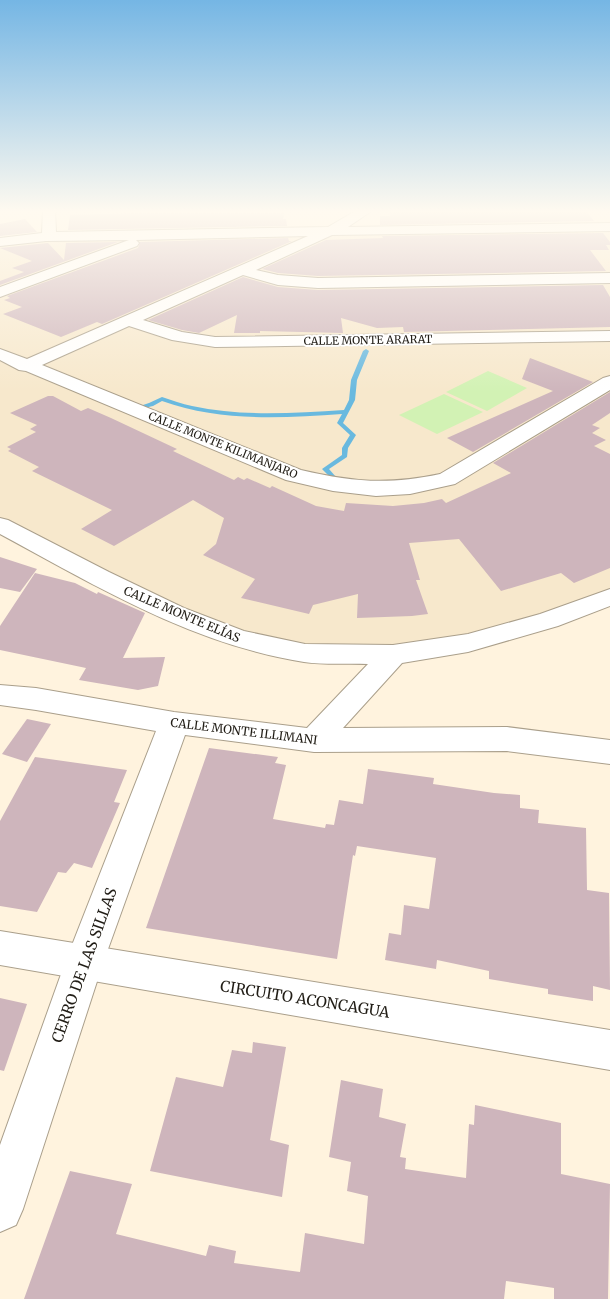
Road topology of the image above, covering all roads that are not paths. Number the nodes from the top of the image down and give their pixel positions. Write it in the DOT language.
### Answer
graph roads {
  1 [pos="57,271"];
  2 [pos="243,271"];
  3 [pos="246,271"];
  4 [pos="610,278"];
  5 [pos="0,292"];
  6 [pos="130,320"];
  7 [pos="610,336"];
  8 [pos="0,354"];
  9 [pos="26,366"];
  10 [pos="610,382"];
  11 [pos="0,525"];
  12 [pos="0,540"];
  13 [pos="30,542"];
  14 [pos="610,597"];
  15 [pos="393,655"];
  16 [pos="0,695"];
  17 [pos="174,723"];
  18 [pos="314,740"];
  19 [pos="610,752"];
  20 [pos="0,948"];
  21 [pos="84,963"];
  22 [pos="610,1050"];
  23 [pos="0,1209"];
  1 -- 5 [label="street"];
  2 -- 6 [label="street"];
  3 -- 4 [label="street"];
  6 -- 7 [label="street, CALLE MONTE ARARAT"];
  6 -- 9 [label="street"];
  8 -- 9 [label="street, CALLE MONTE KILIMANJARO"];
  9 -- 10 [label="street, CALLE MONTE KILIMANJARO"];
  11 -- 13 [label="street, CALLE MONTE ELÍAS"];
  12 -- 13 [label="street"];
  13 -- 15 [label="street, CALLE MONTE ELÍAS"];
  14 -- 15 [label="street, CALLE MONTE ELÍAS"];
  15 -- 18 [label="street"];
  16 -- 17 [label="street, CALLE MONTE ILLIMANI"];
  17 -- 18 [label="street, CALLE MONTE ILLIMANI"];
  17 -- 21 [label="street, CERRO DE LAS SILLAS"];
  18 -- 19 [label="street, CALLE MONTE ILLIMANI"];
  20 -- 21 [label="street, CIRCUITO ACONCAGUA"];
  21 -- 22 [label="street, CIRCUITO ACONCAGUA"];
  21 -- 23 [label="street, CERRO DE LAS SILLAS"];
}
